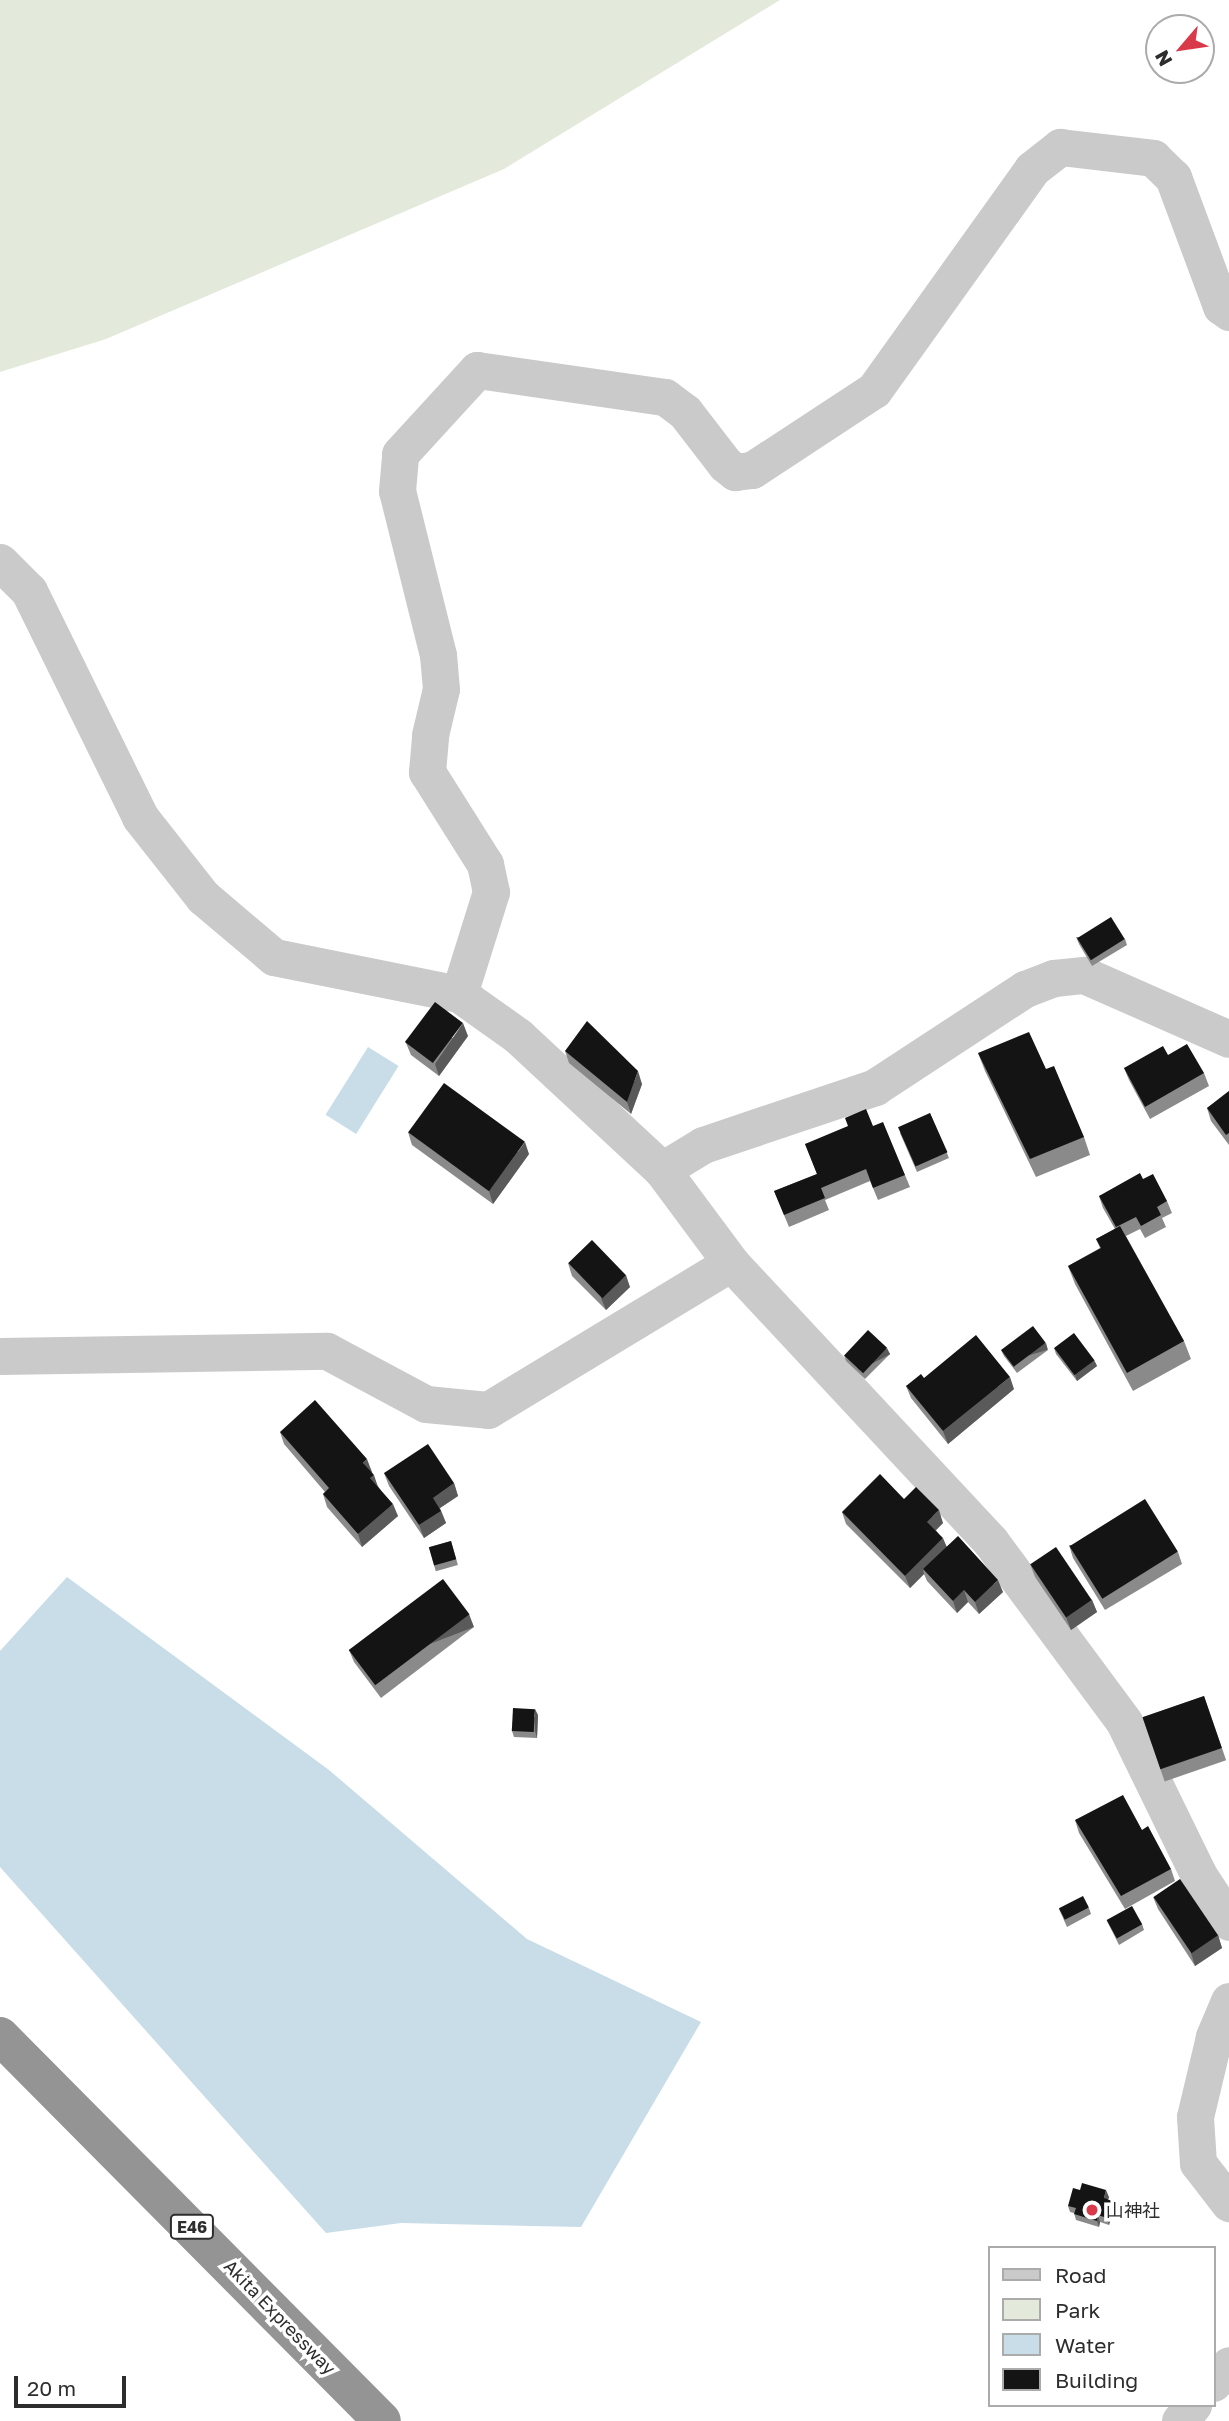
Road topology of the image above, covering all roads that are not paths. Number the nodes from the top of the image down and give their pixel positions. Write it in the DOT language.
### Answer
graph roads {
  1 [pos="1229,312"];
  2 [pos="0,562"];
  3 [pos="459,994"];
  4 [pos="1229,1039"];
  5 [pos="662,1170"];
  6 [pos="731,1263"];
  7 [pos="0,1356"];
  8 [pos="1229,1922"];
  9 [pos="1229,2001"];
  10 [pos="0,2036"];
  11 [pos="1229,2203"];
  12 [pos="1229,2365"];
  13 [pos="1215,2381"];
  14 [pos="1192,2407"];
  15 [pos="382,2421"];
  16 [pos="1180,2421"];
  1 -- 3 [label="street"];
  2 -- 3 [label="street"];
  3 -- 5 [label="street"];
  4 -- 5 [label="street"];
  5 -- 6 [label="street"];
  6 -- 7 [label="street"];
  6 -- 8 [label="street"];
  9 -- 11 [label="street"];
  10 -- 15 [label="highway, Akita Expressway / E46"];
  12 -- 13 [label="street"];
  14 -- 16 [label="street"];
}
